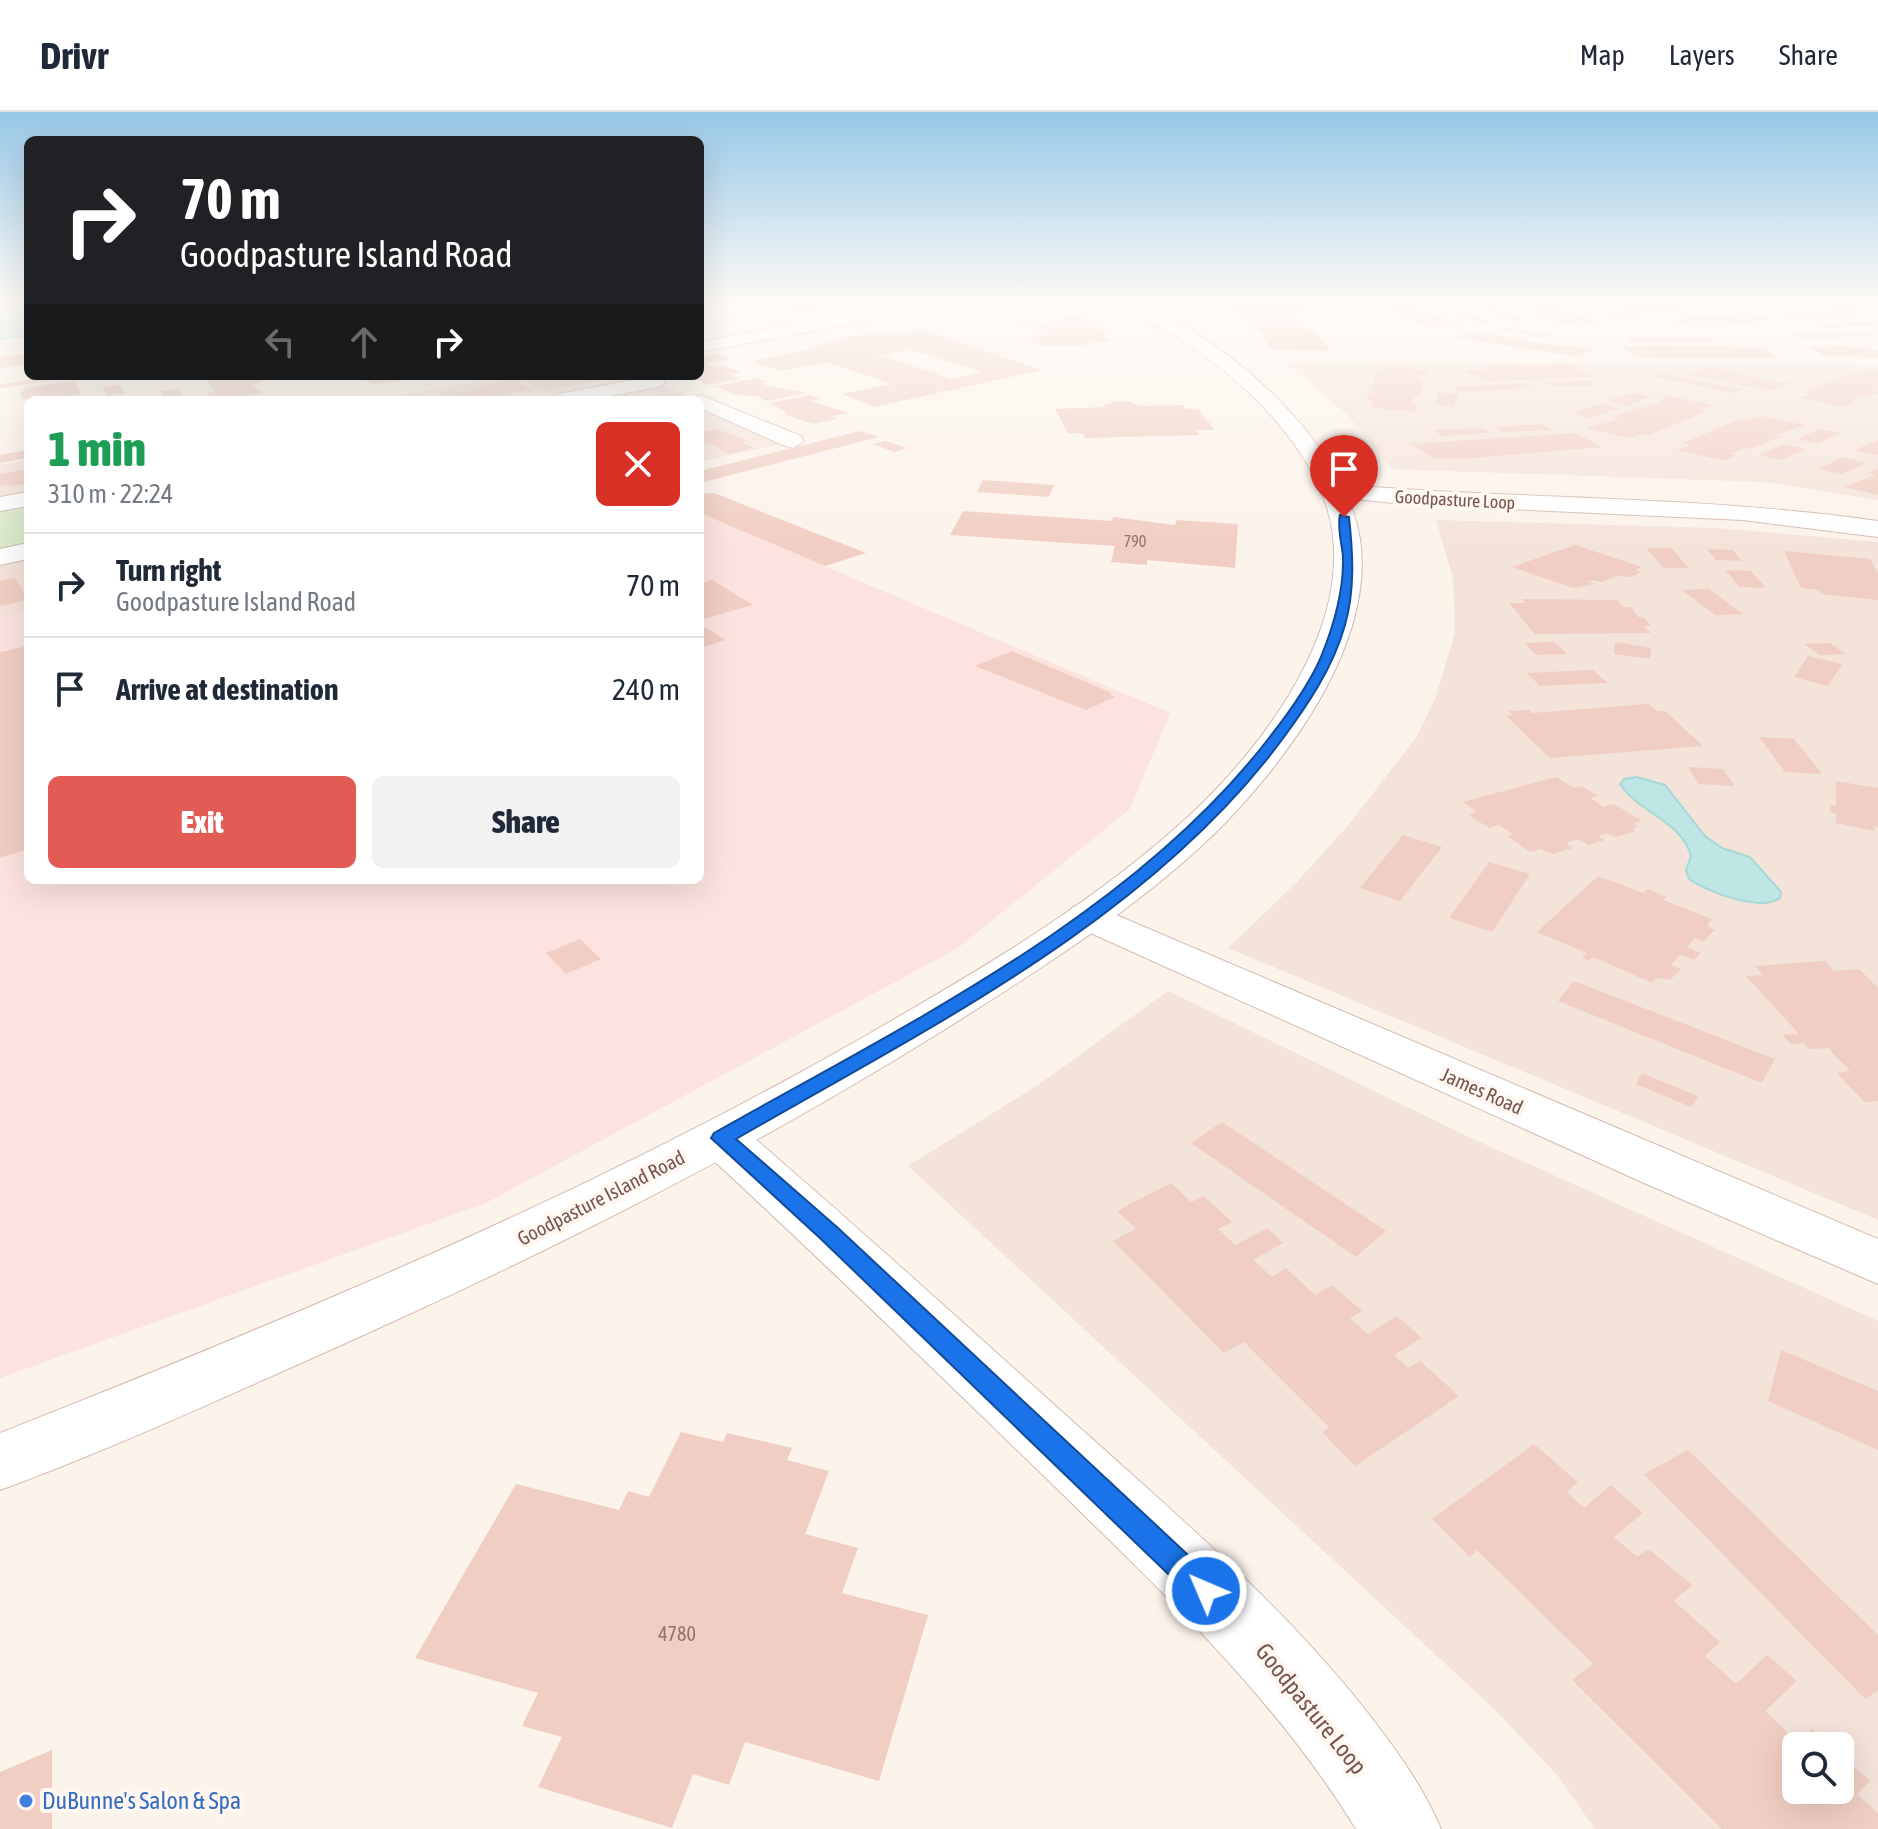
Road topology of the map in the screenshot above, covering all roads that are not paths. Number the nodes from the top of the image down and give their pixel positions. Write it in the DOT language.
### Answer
graph roads {
  1 [pos="1250,383"];
  2 [pos="674,390"];
  3 [pos="604,396"];
  4 [pos="710,412"];
  5 [pos="793,441"];
  6 [pos="1335,491"];
  7 [pos="24,500"];
  8 [pos="0,504"];
  9 [pos="1878,514"];
  10 [pos="1878,529"];
  11 [pos="24,552"];
  12 [pos="0,557"];
  13 [pos="1088,916"];
  14 [pos="721,1138"];
  15 [pos="1878,1262"];
  16 [pos="0,1462"];
  17 [pos="1401,1829"];
  1 -- 6 [label="street, Goodpasture Island Road"];
  2 -- 3 [label="street"];
  4 -- 5 [label="street"];
  6 -- 9 [label="street, Goodpasture Loop"];
  6 -- 10 [label="street, Goodpasture Loop"];
  6 -- 13 [label="street, Goodpasture Island Road"];
  7 -- 8 [label="street"];
  11 -- 12 [label="street"];
  13 -- 14 [label="street, Goodpasture Island Road"];
  13 -- 15 [label="street, James Road"];
  14 -- 16 [label="street, Goodpasture Island Road"];
  14 -- 17 [label="street, Goodpasture Loop"];
}
